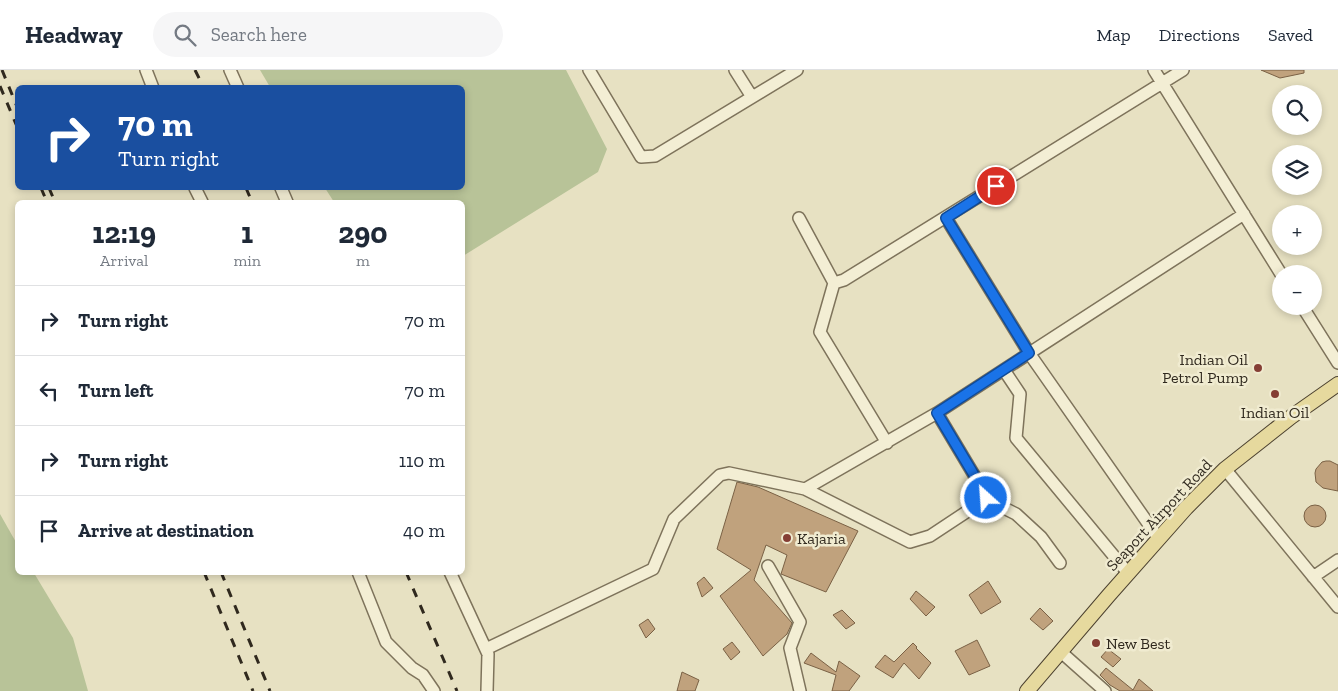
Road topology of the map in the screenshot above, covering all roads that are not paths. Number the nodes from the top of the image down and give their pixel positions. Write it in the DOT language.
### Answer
graph roads {
  1 [pos="146,70"];
  2 [pos="230,70"];
  3 [pos="590,70"];
  4 [pos="735,70"];
  5 [pos="797,70"];
  6 [pos="1154,70"];
  7 [pos="1183,70"];
  8 [pos="1162,83"];
  9 [pos="152,85"];
  10 [pos="237,85"];
  11 [pos="752,97"];
  12 [pos="1244,214"];
  13 [pos="799,218"];
  14 [pos="946,218"];
  15 [pos="1276,265"];
  16 [pos="834,282"];
  17 [pos="1308,315"];
  18 [pos="1029,353"];
  19 [pos="1338,363"];
  20 [pos="1004,370"];
  21 [pos="1338,384"];
  22 [pos="937,413"];
  23 [pos="887,443"];
  24 [pos="1225,469"];
  25 [pos="805,490"];
  26 [pos="986,498"];
  27 [pos="1159,539"];
  28 [pos="1338,560"];
  29 [pos="1060,563"];
  30 [pos="768,566"];
  31 [pos="1128,573"];
  32 [pos="359,575"];
  33 [pos="451,575"];
  34 [pos="1313,577"];
  35 [pos="1338,607"];
  36 [pos="486,648"];
  37 [pos="1061,652"];
  38 [pos="434,691"];
  39 [pos="487,691"];
  40 [pos="800,691"];
  41 [pos="1027,691"];
  42 [pos="1105,691"];
  1 -- 9 [label="street"];
  2 -- 10 [label="street"];
  3 -- 11 [label="street"];
  4 -- 11 [label="street"];
  5 -- 11 [label="street"];
  6 -- 8 [label="street"];
  7 -- 8 [label="street"];
  8 -- 12 [label="street"];
  8 -- 14 [label="street"];
  12 -- 15 [label="street"];
  12 -- 18 [label="street"];
  13 -- 16 [label="street"];
  14 -- 16 [label="street"];
  14 -- 18 [label="street"];
  16 -- 23 [label="street"];
  17 -- 19 [label="street"];
  18 -- 20 [label="street"];
  18 -- 27 [label="street"];
  20 -- 22 [label="street"];
  20 -- 31 [label="street"];
  21 -- 24 [label="main road, Seaport Airport Road"];
  22 -- 23 [label="street"];
  22 -- 26 [label="street"];
  23 -- 25 [label="street"];
  24 -- 27 [label="main road, Seaport Airport Road"];
  24 -- 34 [label="street"];
  25 -- 26 [label="street"];
  25 -- 36 [label="street"];
  26 -- 29 [label="street"];
  27 -- 31 [label="main road, Seaport Airport Road"];
  28 -- 34 [label="street"];
  30 -- 40 [label="street"];
  31 -- 37 [label="main road, Seaport Airport Road"];
  32 -- 38 [label="street"];
  33 -- 36 [label="street"];
  34 -- 35 [label="street"];
  36 -- 39 [label="street"];
  37 -- 41 [label="main road, Seaport Airport Road"];
  37 -- 42 [label="street"];
}
